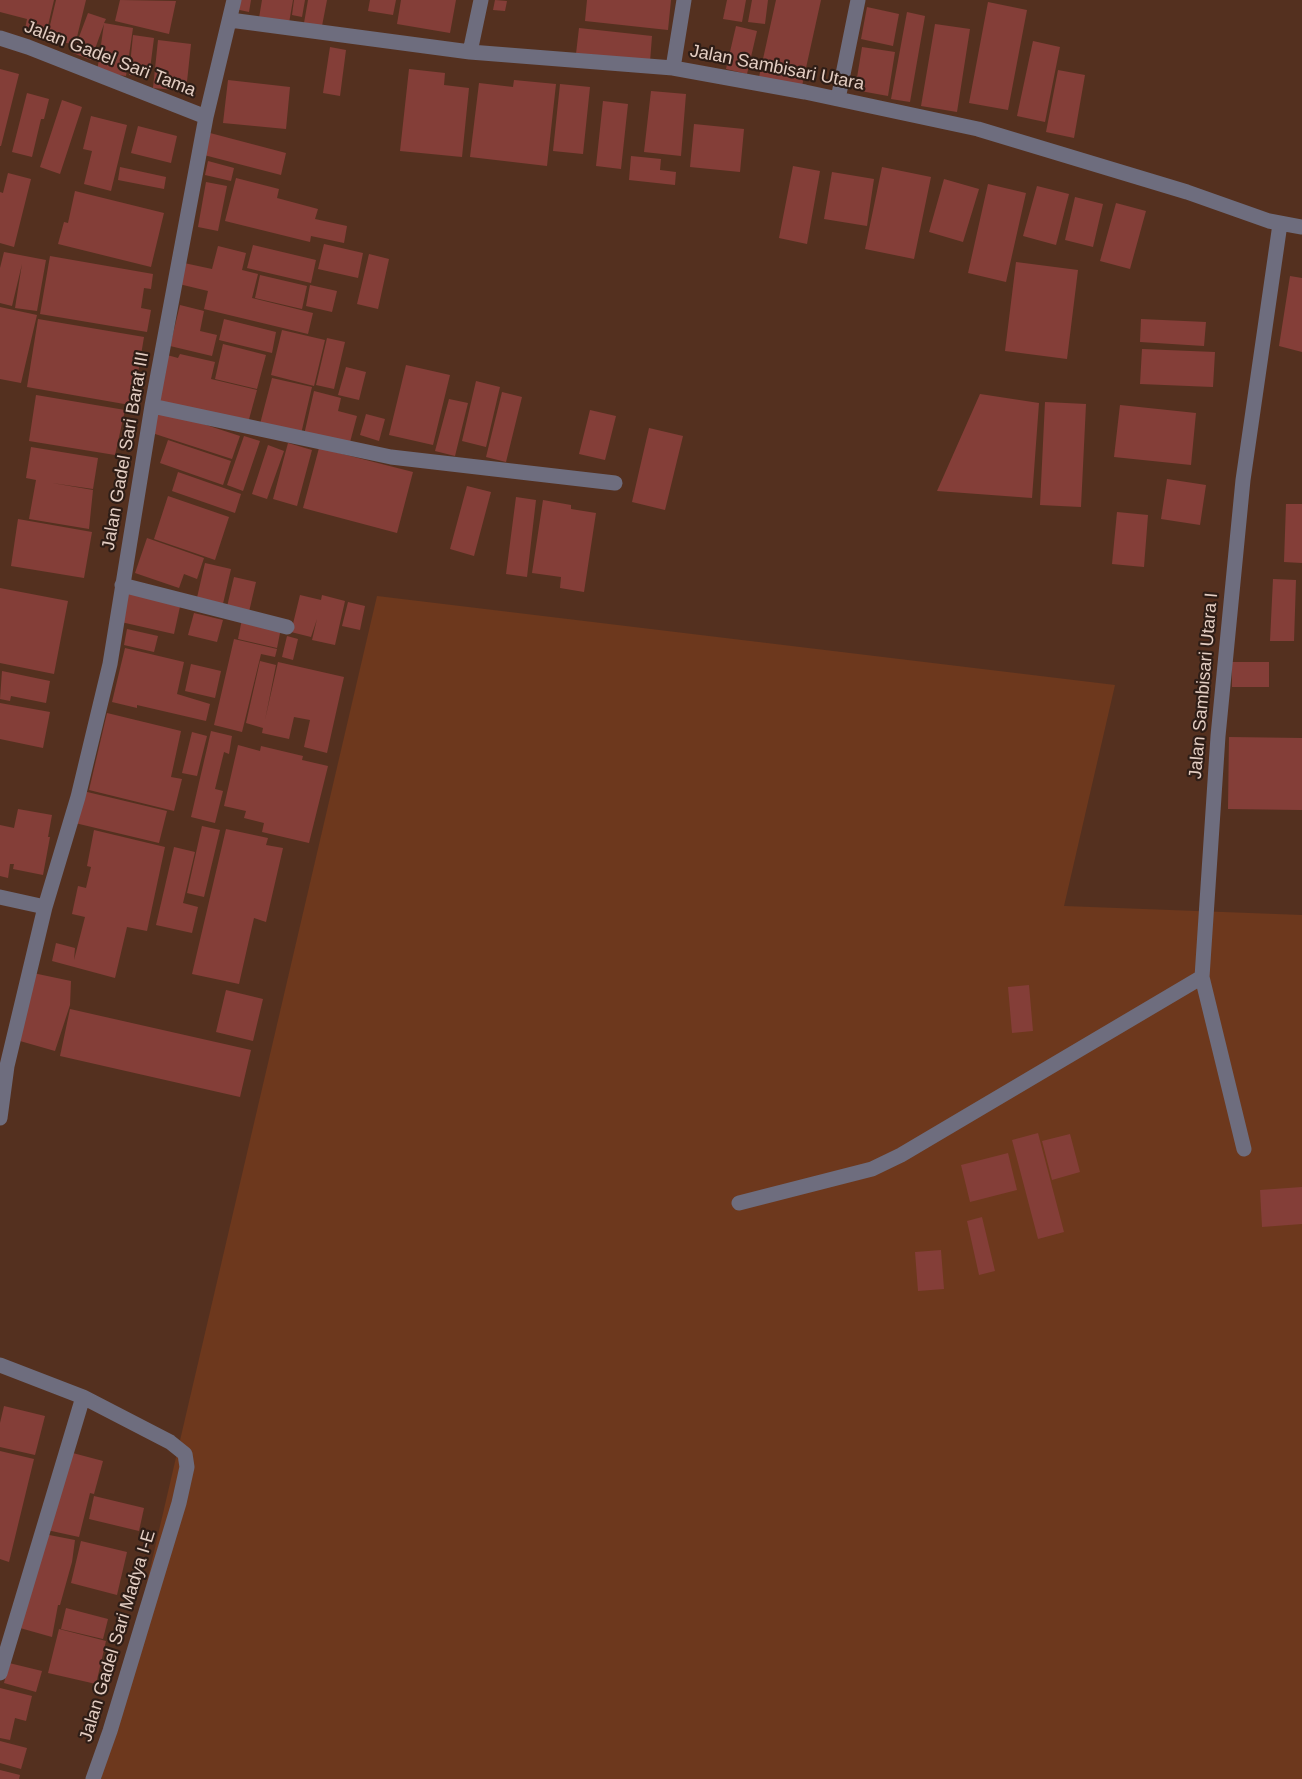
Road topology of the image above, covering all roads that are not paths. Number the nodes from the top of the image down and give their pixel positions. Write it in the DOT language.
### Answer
graph roads {
  1 [pos="234,0"];
  2 [pos="481,0"];
  3 [pos="684,0"];
  4 [pos="858,0"];
  5 [pos="230,20"];
  6 [pos="0,38"];
  7 [pos="470,52"];
  8 [pos="673,68"];
  9 [pos="838,99"];
  10 [pos="206,117"];
  11 [pos="1280,224"];
  12 [pos="1302,226"];
  13 [pos="152,406"];
  14 [pos="615,483"];
  15 [pos="122,585"];
  16 [pos="287,627"];
  17 [pos="0,897"];
  18 [pos="45,907"];
  19 [pos="1202,977"];
  20 [pos="0,1118"];
  21 [pos="1244,1149"];
  22 [pos="739,1203"];
  23 [pos="0,1365"];
  24 [pos="83,1397"];
  25 [pos="0,1673"];
  26 [pos="93,1779"];
  1 -- 5 [label="street, Jalan Gadel Sari Barat III"];
  2 -- 7 [label="street"];
  3 -- 8 [label="street"];
  4 -- 9 [label="street"];
  5 -- 7 [label="street, Jalan Sambisari Utara"];
  5 -- 10 [label="street, Jalan Gadel Sari Barat III"];
  6 -- 10 [label="street, Jalan Gadel Sari Tama"];
  7 -- 8 [label="street, Jalan Sambisari Utara"];
  8 -- 9 [label="street, Jalan Sambisari Utara"];
  9 -- 11 [label="street, Jalan Sambisari Utara"];
  10 -- 13 [label="street, Jalan Gadel Sari Barat III"];
  11 -- 12 [label="street, Jalan Sambisari Utara"];
  11 -- 19 [label="street, Jalan Sambisari Utara I"];
  13 -- 14 [label="street"];
  13 -- 15 [label="street, Jalan Gadel Sari Barat III"];
  15 -- 16 [label="street"];
  15 -- 18 [label="street, Jalan Gadel Sari Barat III"];
  17 -- 18 [label="street"];
  18 -- 20 [label="street, Jalan Gadel Sari Barat III"];
  19 -- 21 [label="street, Jalan Sambisari Utara I"];
  19 -- 22 [label="street"];
  23 -- 24 [label="street"];
  24 -- 25 [label="street"];
  24 -- 26 [label="street, Jalan Gadel Sari Madya I-E"];
}
